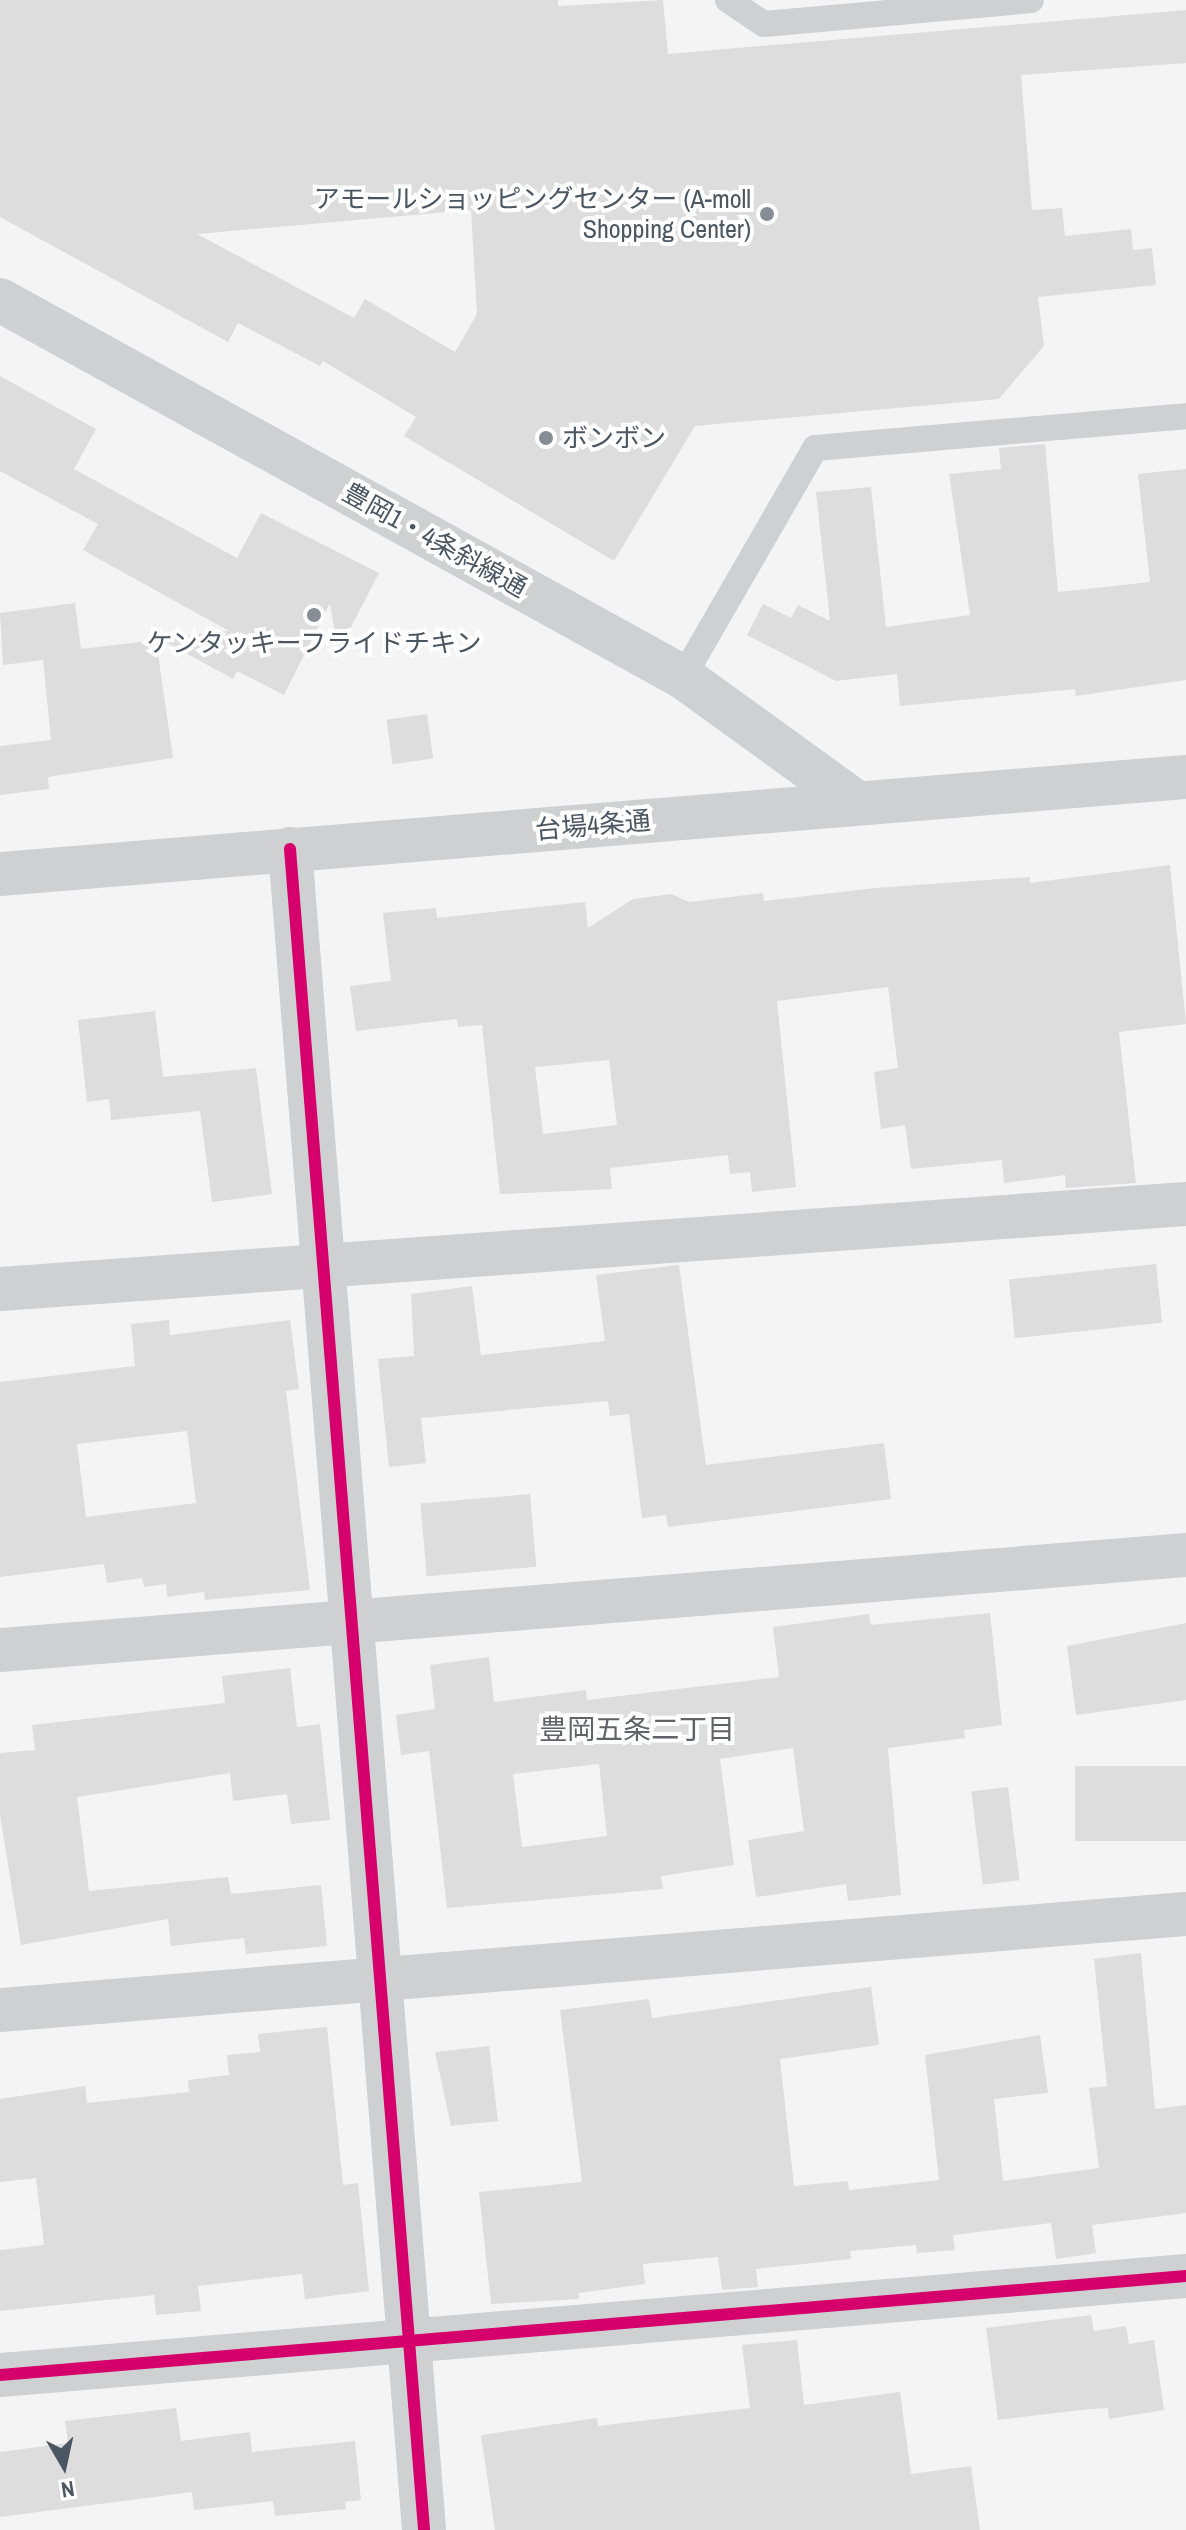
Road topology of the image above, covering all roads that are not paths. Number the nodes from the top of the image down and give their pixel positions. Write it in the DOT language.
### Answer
graph roads {
  1 [pos="728,0"];
  2 [pos="1031,0"];
  3 [pos="0,300"];
  4 [pos="1186,416"];
  5 [pos="683,677"];
  6 [pos="1186,777"];
  7 [pos="857,803"];
  8 [pos="290,849"];
  9 [pos="0,874"];
  10 [pos="1186,1204"];
  11 [pos="321,1264"];
  12 [pos="0,1289"];
  13 [pos="1186,1555"];
  14 [pos="356,1623"];
  15 [pos="0,1650"];
  16 [pos="1186,1914"];
  17 [pos="381,1977"];
  18 [pos="0,2010"];
  19 [pos="1186,2276"];
  20 [pos="409,2343"];
  21 [pos="0,2375"];
  22 [pos="424,2530"];
  1 -- 2 [label="lane"];
  3 -- 5 [label="street, 豊岡1・4条斜線通"];
  4 -- 5 [label="lane"];
  5 -- 7 [label="street, 豊岡1・4条斜線通"];
  6 -- 7 [label="street, 台場4条通"];
  7 -- 8 [label="street, 台場4条通"];
  8 -- 9 [label="street, 台場4条通"];
  8 -- 11 [label="street"];
  10 -- 11 [label="street"];
  11 -- 12 [label="street"];
  11 -- 14 [label="street"];
  13 -- 14 [label="street"];
  14 -- 15 [label="street"];
  14 -- 17 [label="street"];
  16 -- 17 [label="street"];
  17 -- 18 [label="street"];
  17 -- 20 [label="street"];
  19 -- 20 [label="street"];
  20 -- 21 [label="street"];
  20 -- 22 [label="street"];
}
